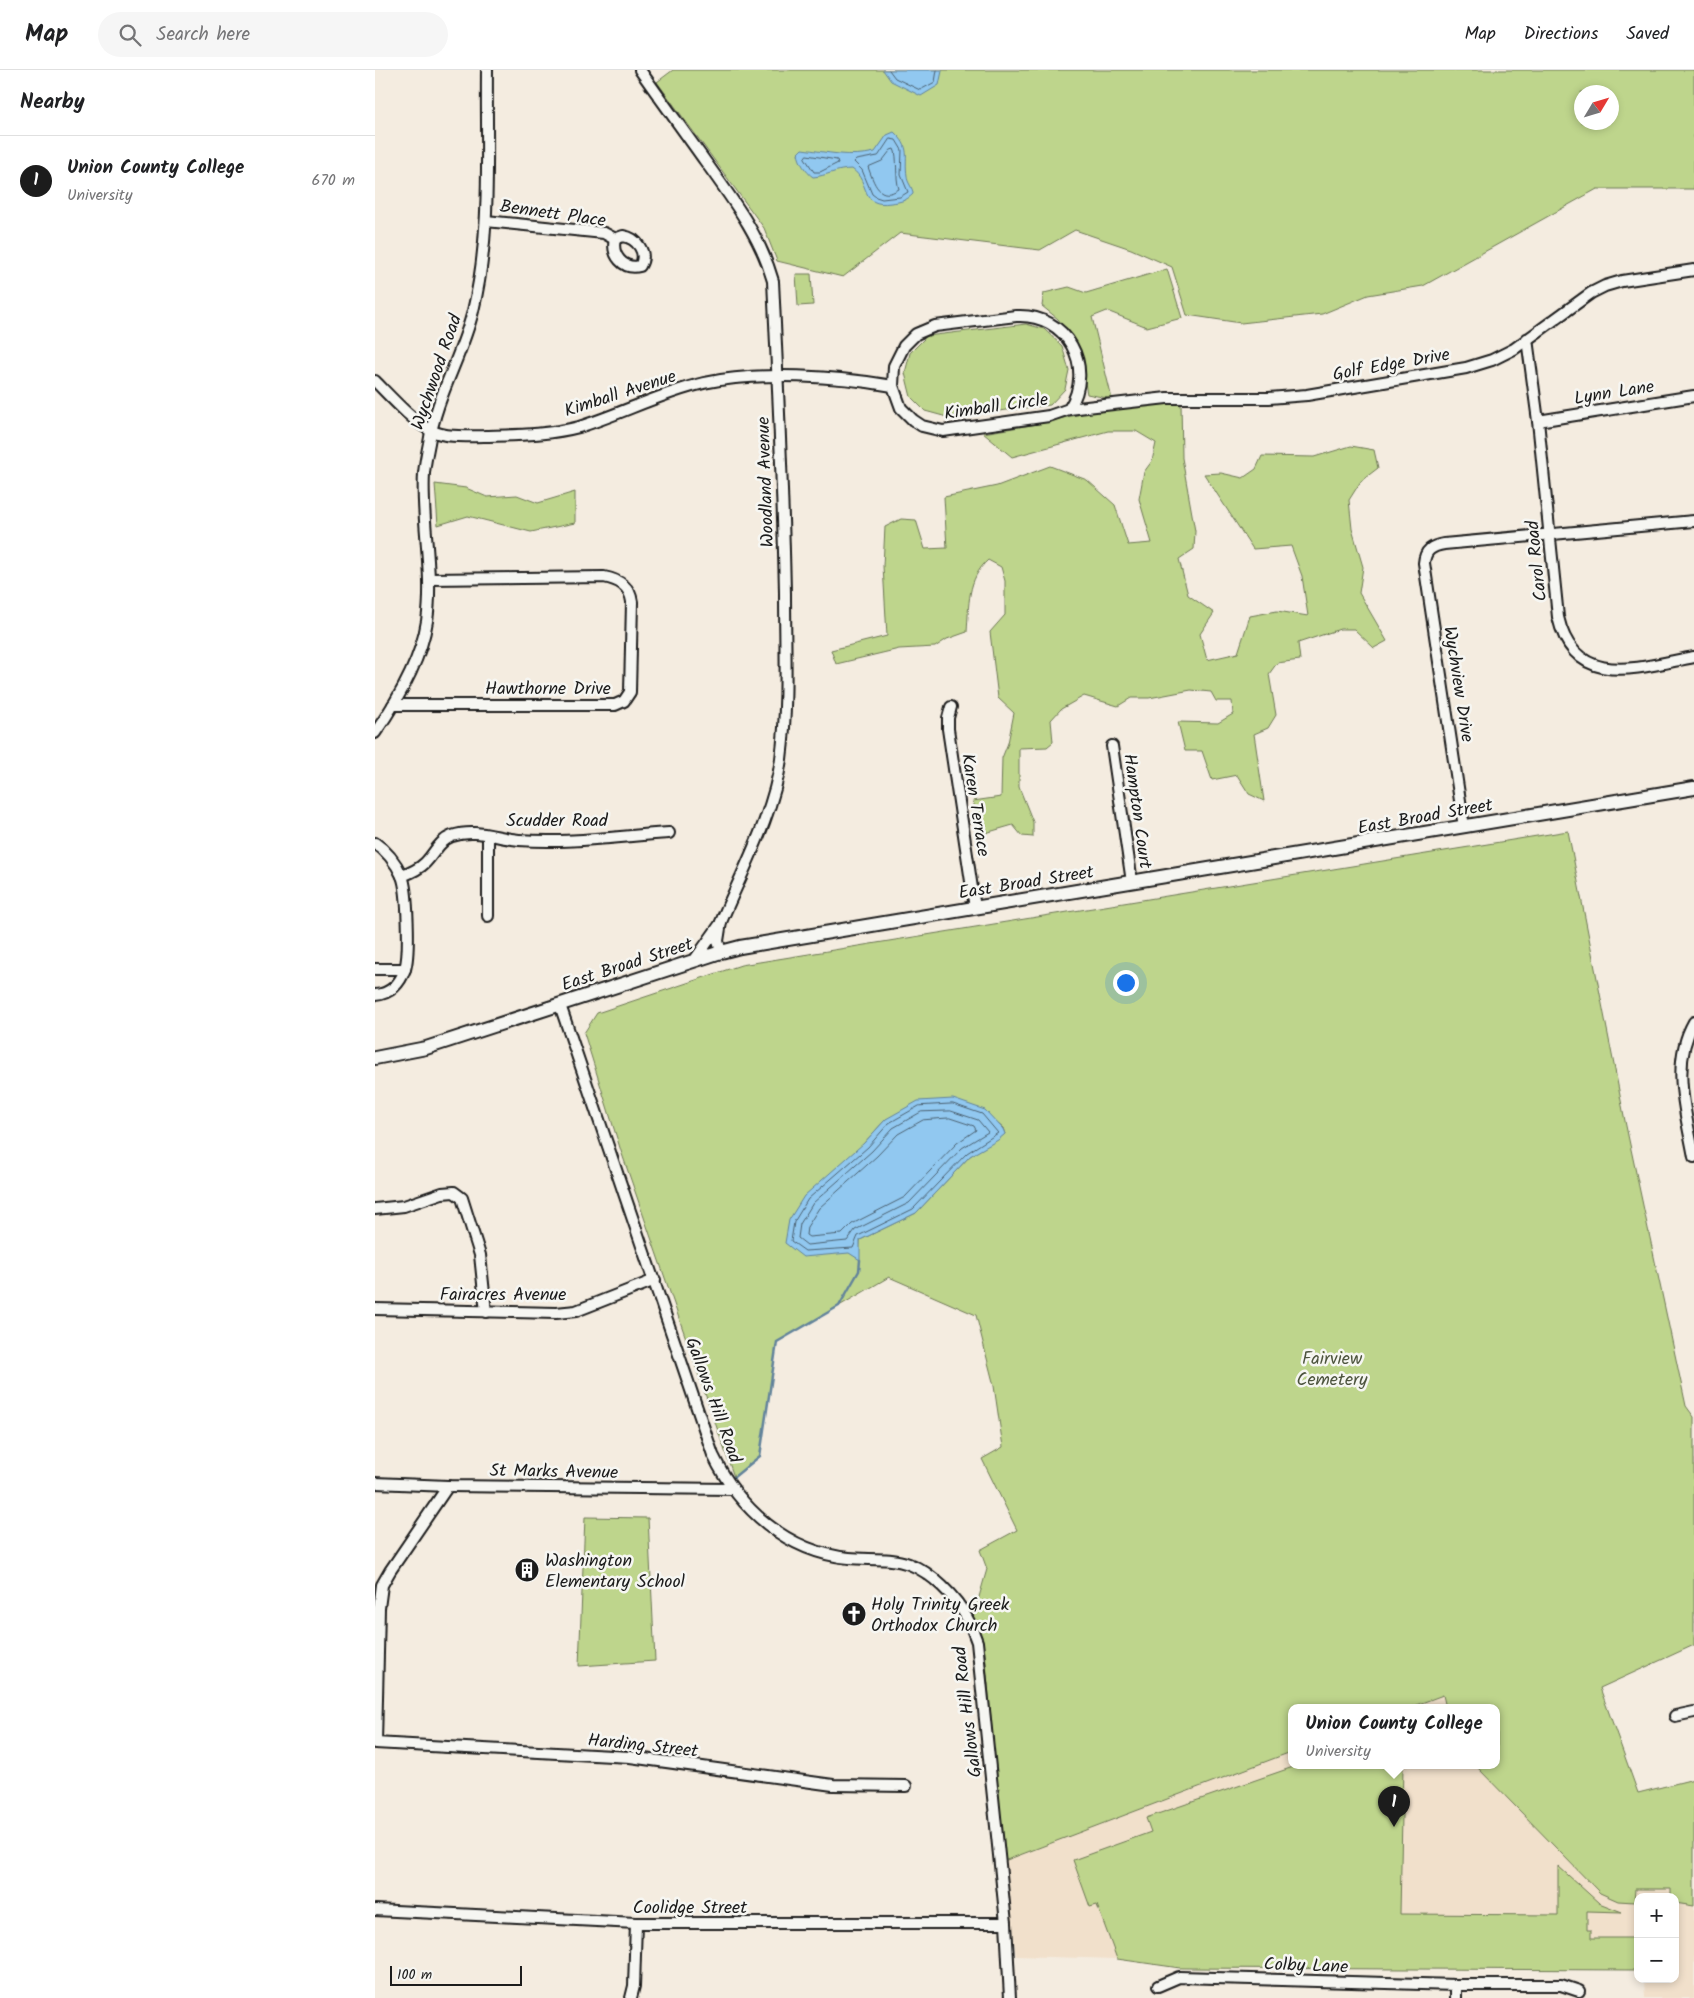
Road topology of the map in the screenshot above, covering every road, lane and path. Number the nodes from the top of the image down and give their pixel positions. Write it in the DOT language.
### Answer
graph roads {
  1 [pos="487,70"];
  2 [pos="639,70"];
  3 [pos="486,221"];
  4 [pos="615,239"];
  5 [pos="1694,270"];
  6 [pos="1527,339"];
  7 [pos="778,376"];
  8 [pos="375,381"];
  9 [pos="893,386"];
  10 [pos="1694,396"];
  11 [pos="1069,409"];
  12 [pos="1539,421"];
  13 [pos="431,431"];
  14 [pos="1694,521"];
  15 [pos="1550,535"];
  16 [pos="429,579"];
  17 [pos="1694,657"];
  18 [pos="393,705"];
  19 [pos="951,707"];
  20 [pos="375,733"];
  21 [pos="1112,746"];
  22 [pos="1694,788"];
  23 [pos="1464,827"];
  24 [pos="669,833"];
  25 [pos="488,835"];
  26 [pos="375,843"];
  27 [pos="402,876"];
  28 [pos="1132,882"];
  29 [pos="975,908"];
  30 [pos="489,916"];
  31 [pos="721,922"];
  32 [pos="721,952"];
  33 [pos="694,961"];
  34 [pos="375,968"];
  35 [pos="405,969"];
  36 [pos="375,995"];
  37 [pos="560,1005"];
  38 [pos="1694,1022"];
  39 [pos="375,1058"];
  40 [pos="1694,1156"];
  41 [pos="375,1209"];
  42 [pos="655,1280"];
  43 [pos="375,1309"];
  44 [pos="485,1312"];
  45 [pos="375,1482"];
  46 [pos="448,1486"];
  47 [pos="732,1489"];
  48 [pos="377,1600"];
  49 [pos="1694,1712"];
  50 [pos="1675,1716"];
  51 [pos="376,1743"];
  52 [pos="906,1786"];
  53 [pos="375,1910"];
  54 [pos="636,1923"];
  55 [pos="1006,1923"];
  56 [pos="1456,1985"];
  57 [pos="1157,1986"];
  58 [pos="1579,1991"];
  59 [pos="631,1998"];
  60 [pos="1010,1998"];
  61 [pos="1456,1998"];
  1 -- 3 [label="street, Wychwood Road"];
  2 -- 7 [label="street, Woodland Avenue"];
  3 -- 4 [label="street, Bennett Place"];
  3 -- 13 [label="street, Wychwood Road"];
  5 -- 6 [label="street, Golf Edge Drive"];
  6 -- 11 [label="street, Golf Edge Drive"];
  6 -- 12 [label="street, Carol Road"];
  7 -- 9 [label="street, Kimball Avenue"];
  7 -- 13 [label="street, Kimball Avenue"];
  7 -- 31 [label="street, Woodland Avenue"];
  8 -- 13 [label="street, Kimball Avenue"];
  9 -- 11 [label="street, Kimball Circle"];
  9 -- 11 [label="street, Kimball Circle"];
  10 -- 12 [label="street, Lynn Lane"];
  12 -- 15 [label="street, Carol Road"];
  13 -- 16 [label="street, Wychwood Road"];
  14 -- 15 [label="street"];
  15 -- 17 [label="street, Carol Road"];
  15 -- 23 [label="street, Wychview Drive"];
  16 -- 18 [label="street, Wychwood Road"];
  16 -- 18 [label="street, Hawthorne Drive"];
  18 -- 20 [label="street, Wychwood Road"];
  19 -- 29 [label="street, Karen Terrace"];
  21 -- 28 [label="street, Hampton Court"];
  22 -- 23 [label="street, East Broad Street"];
  23 -- 28 [label="street, East Broad Street"];
  24 -- 25 [label="street, Scudder Road"];
  25 -- 27 [label="street, Scudder Road"];
  25 -- 30 [label="street"];
  26 -- 27 [label="street"];
  27 -- 35 [label="street"];
  28 -- 29 [label="street, East Broad Street"];
  29 -- 32 [label="street, East Broad Street"];
  31 -- 32 [label="street, Woodland Avenue"];
  31 -- 33 [label="street, Woodland Avenue"];
  32 -- 33 [label="street, East Broad Street"];
  33 -- 37 [label="street, East Broad Street"];
  34 -- 35 [label="street"];
  35 -- 36 [label="street"];
  37 -- 39 [label="street, East Broad Street"];
  37 -- 42 [label="street, Gallows Hill Road"];
  38 -- 40 [label="street"];
  41 -- 44 [label="street"];
  42 -- 44 [label="street, Fairacres Avenue"];
  42 -- 47 [label="street, Gallows Hill Road"];
  43 -- 44 [label="street, Fairacres Avenue"];
  45 -- 46 [label="street, St Marks Avenue"];
  46 -- 47 [label="street, St Marks Avenue"];
  46 -- 48 [label="street"];
  47 -- 55 [label="street, Gallows Hill Road"];
  48 -- 51 [label="street"];
  49 -- 50 [label="street"];
  51 -- 52 [label="street, Harding Street"];
  53 -- 54 [label="street, Coolidge Street"];
  54 -- 55 [label="street, Coolidge Street"];
  54 -- 59 [label="street"];
  55 -- 60 [label="street, Gallows Hill Road"];
  56 -- 57 [label="street, Colby Lane"];
  56 -- 58 [label="street, Colby Lane"];
  56 -- 61 [label="street"];
}
